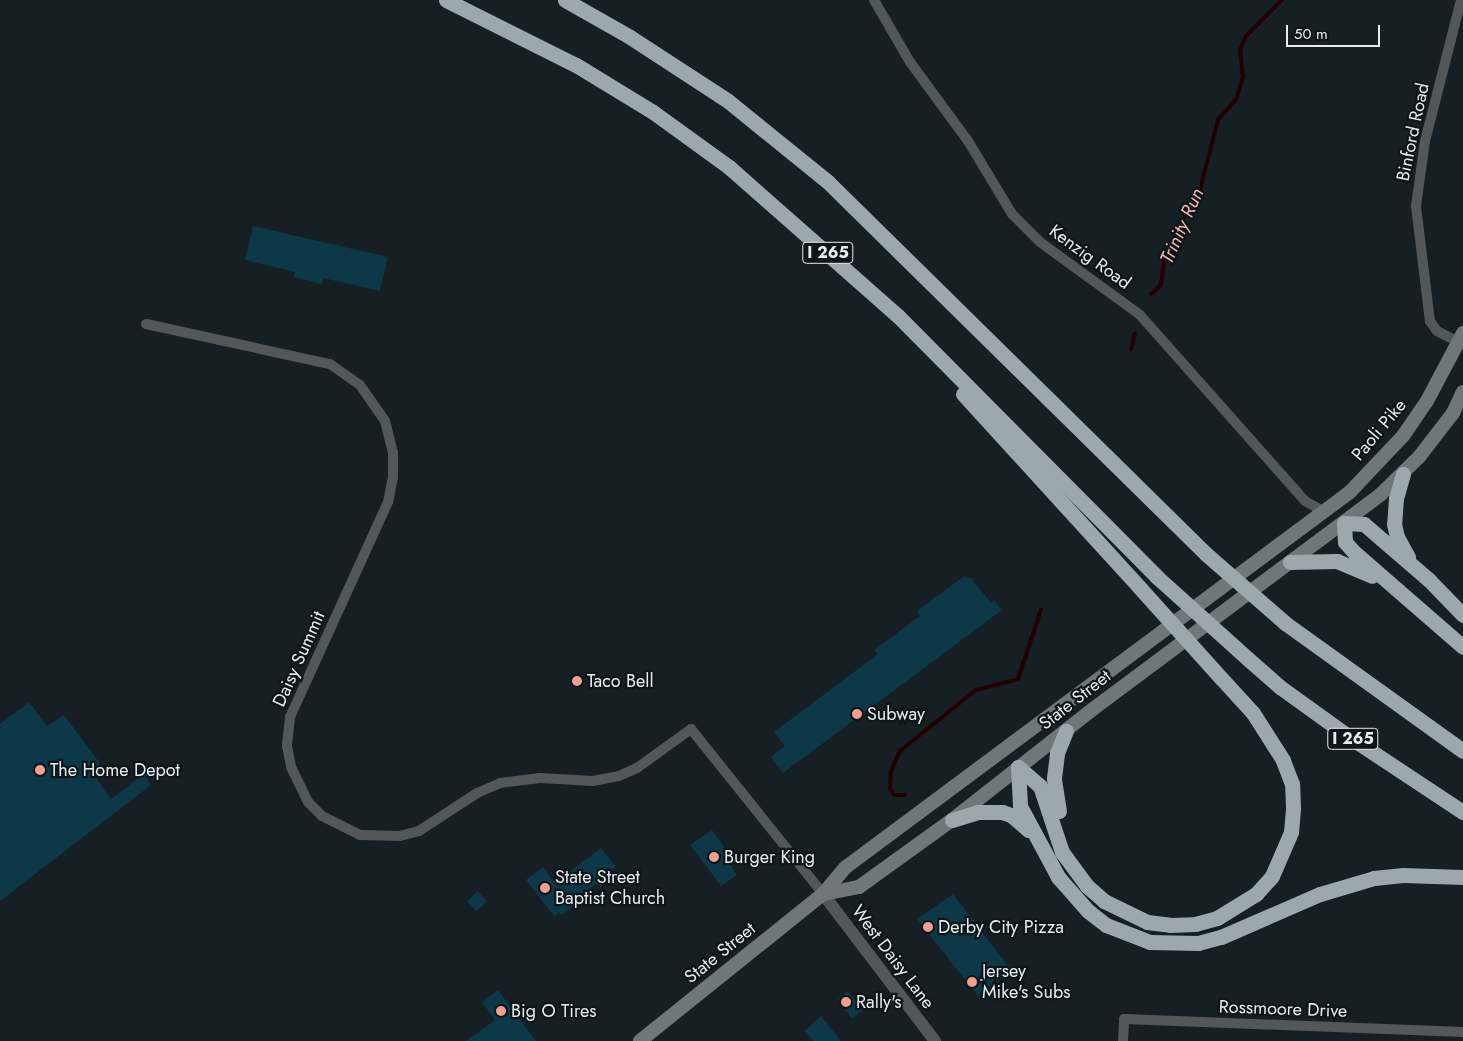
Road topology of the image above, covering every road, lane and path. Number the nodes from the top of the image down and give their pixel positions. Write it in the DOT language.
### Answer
graph roads {
  1 [pos="446,0"];
  2 [pos="565,0"];
  3 [pos="874,0"];
  4 [pos="1461,0"];
  5 [pos="868,289"];
  6 [pos="146,324"];
  7 [pos="1462,340"];
  8 [pos="1463,392"];
  9 [pos="1403,474"];
  10 [pos="1323,511"];
  11 [pos="1344,523"];
  12 [pos="1290,562"];
  13 [pos="1429,580"];
  14 [pos="1389,583"];
  15 [pos="1463,615"];
  16 [pos="1463,647"];
  17 [pos="1066,731"];
  18 [pos="1004,750"];
  19 [pos="1463,751"];
  20 [pos="1018,767"];
  21 [pos="1463,812"];
  22 [pos="952,820"];
  23 [pos="1045,857"];
  24 [pos="1074,868"];
  25 [pos="1463,877"];
  26 [pos="823,894"];
  27 [pos="1463,1032"];
  28 [pos="640,1041"];
  29 [pos="935,1041"];
  30 [pos="1123,1041"];
  1 -- 5 [label="highway, I 265"];
  2 -- 19 [label="highway, I 265, bridge"];
  3 -- 10 [label="street, Kenzig Road"];
  4 -- 7 [label="street, Binford Road"];
  5 -- 21 [label="highway, I 265, bridge"];
  5 -- 24 [label="highway, bridge"];
  6 -- 26 [label="street, Daisy Summit"];
  7 -- 10 [label="main road, Paoli Pike"];
  8 -- 9 [label="main road"];
  9 -- 11 [label="main road"];
  9 -- 13 [label="highway"];
  10 -- 11 [label="main road"];
  10 -- 18 [label="main road, State Street"];
  11 -- 12 [label="main road, State Street"];
  11 -- 13 [label="highway"];
  11 -- 14 [label="highway"];
  12 -- 14 [label="highway"];
  12 -- 17 [label="main road, State Street"];
  13 -- 15 [label="highway"];
  14 -- 16 [label="highway"];
  17 -- 20 [label="main road, State Street"];
  17 -- 24 [label="highway"];
  18 -- 20 [label="main road"];
  18 -- 26 [label="main road, State Street"];
  20 -- 22 [label="main road, State Street"];
  20 -- 23 [label="highway"];
  20 -- 24 [label="highway"];
  22 -- 23 [label="highway"];
  22 -- 26 [label="main road, State Street"];
  23 -- 25 [label="highway"];
  26 -- 28 [label="main road, State Street"];
  26 -- 29 [label="street, West Daisy Lane"];
  27 -- 30 [label="street, Rossmoore Drive"];
}
